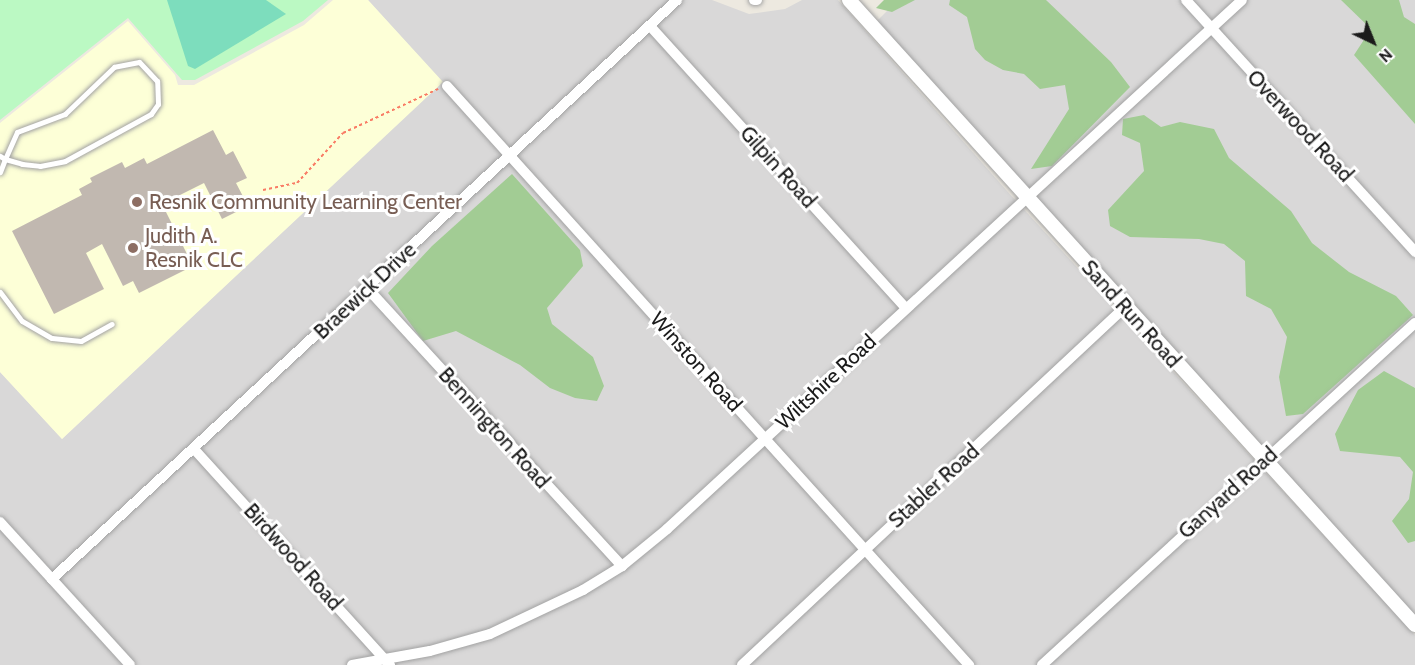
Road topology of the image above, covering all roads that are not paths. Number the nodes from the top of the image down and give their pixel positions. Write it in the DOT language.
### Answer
graph roads {
  1 [pos="677,0"];
  2 [pos="849,0"];
  3 [pos="1186,0"];
  4 [pos="1242,0"];
  5 [pos="650,26"];
  6 [pos="1209,27"];
  7 [pos="447,86"];
  8 [pos="509,157"];
  9 [pos="2,158"];
  10 [pos="0,172"];
  11 [pos="1026,198"];
  12 [pos="1415,252"];
  13 [pos="368,289"];
  14 [pos="0,292"];
  15 [pos="1126,306"];
  16 [pos="906,308"];
  17 [pos="1415,323"];
  18 [pos="112,324"];
  19 [pos="765,439"];
  20 [pos="194,449"];
  21 [pos="1264,460"];
  22 [pos="0,522"];
  23 [pos="864,550"];
  24 [pos="622,566"];
  25 [pos="52,579"];
  26 [pos="1415,625"];
  27 [pos="388,662"];
  28 [pos="130,665"];
  29 [pos="352,665"];
  30 [pos="742,665"];
  31 [pos="969,665"];
  32 [pos="1042,665"];
  1 -- 5 [label="street, Braewick Drive"];
  2 -- 11 [label="street, Sand Run Road"];
  3 -- 6 [label="street, Overwood Road"];
  4 -- 6 [label="street, Wiltshire Road"];
  5 -- 8 [label="street, Braewick Drive"];
  5 -- 16 [label="street, Gilpin Road"];
  6 -- 11 [label="street, Wiltshire Road"];
  6 -- 12 [label="street, Overwood Road"];
  7 -- 8 [label="street, Winston Road"];
  8 -- 13 [label="street, Braewick Drive"];
  8 -- 19 [label="street, Winston Road"];
  9 -- 9 [label="lane"];
  9 -- 10 [label="lane"];
  11 -- 15 [label="street, Sand Run Road"];
  11 -- 16 [label="street, Wiltshire Road"];
  13 -- 20 [label="street, Braewick Drive"];
  13 -- 24 [label="street, Bennington Road"];
  14 -- 18 [label="lane"];
  15 -- 21 [label="street, Sand Run Road"];
  15 -- 23 [label="street, Stabler Road"];
  16 -- 19 [label="street, Wiltshire Road"];
  17 -- 21 [label="street, Ganyard Road"];
  19 -- 23 [label="street, Winston Road"];
  19 -- 24 [label="street, Wiltshire Road"];
  20 -- 25 [label="street, Braewick Drive"];
  20 -- 27 [label="street, Birdwood Road"];
  21 -- 26 [label="street, Sand Run Road"];
  21 -- 32 [label="street, Ganyard Road"];
  22 -- 25 [label="street"];
  23 -- 30 [label="street, Stabler Road"];
  23 -- 31 [label="street, Winston Road"];
  24 -- 27 [label="street, Wiltshire Road"];
  25 -- 28 [label="street"];
  27 -- 29 [label="street, Wiltshire Road"];
}
